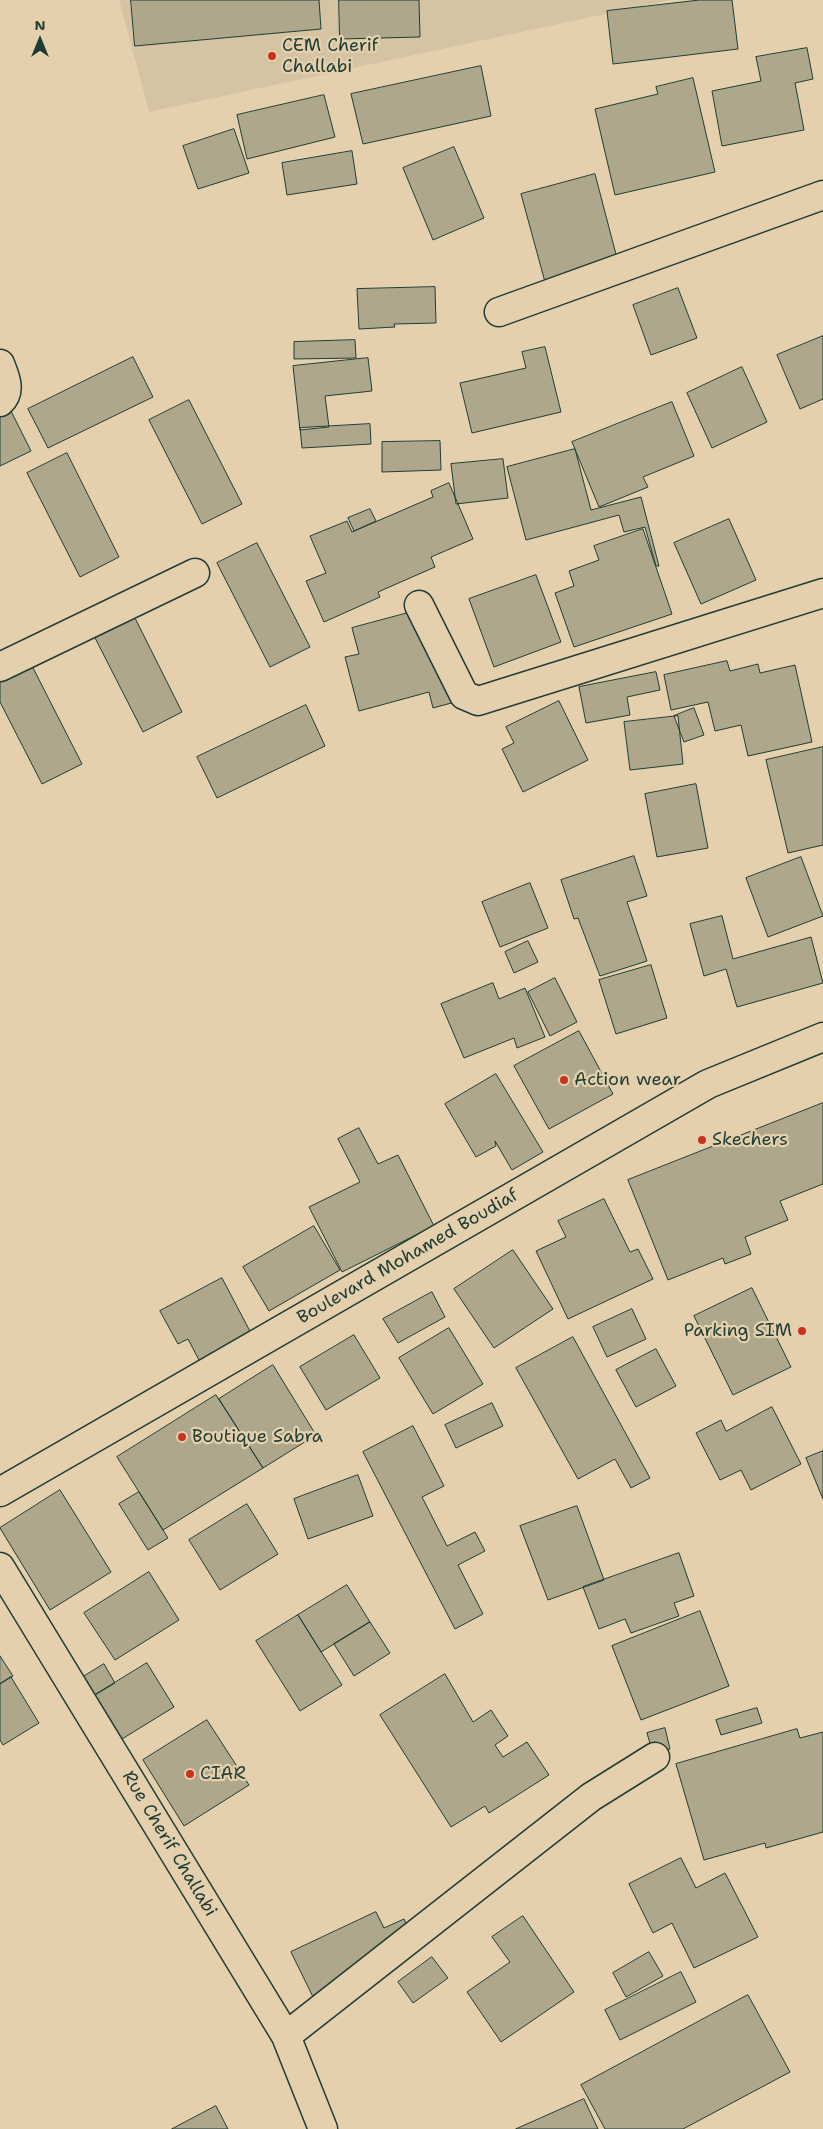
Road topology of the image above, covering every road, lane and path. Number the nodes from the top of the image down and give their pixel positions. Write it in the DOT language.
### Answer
graph roads {
  1 [pos="823,195"];
  2 [pos="499,312"];
  3 [pos="0,364"];
  4 [pos="0,402"];
  5 [pos="195,573"];
  6 [pos="823,593"];
  7 [pos="419,605"];
  8 [pos="0,667"];
  9 [pos="823,1037"];
  10 [pos="0,1492"];
  11 [pos="0,1567"];
  12 [pos="655,1757"];
  13 [pos="286,2036"];
  14 [pos="323,2129"];
  1 -- 2 [label="street"];
  3 -- 4 [label="street"];
  5 -- 8 [label="street"];
  6 -- 7 [label="street"];
  9 -- 10 [label="street, Boulevard Mohamed Boudiaf"];
  11 -- 13 [label="street, Rue Cherif Challabi"];
  12 -- 13 [label="street"];
  13 -- 14 [label="street, Rue Cherif Challabi"];
}
